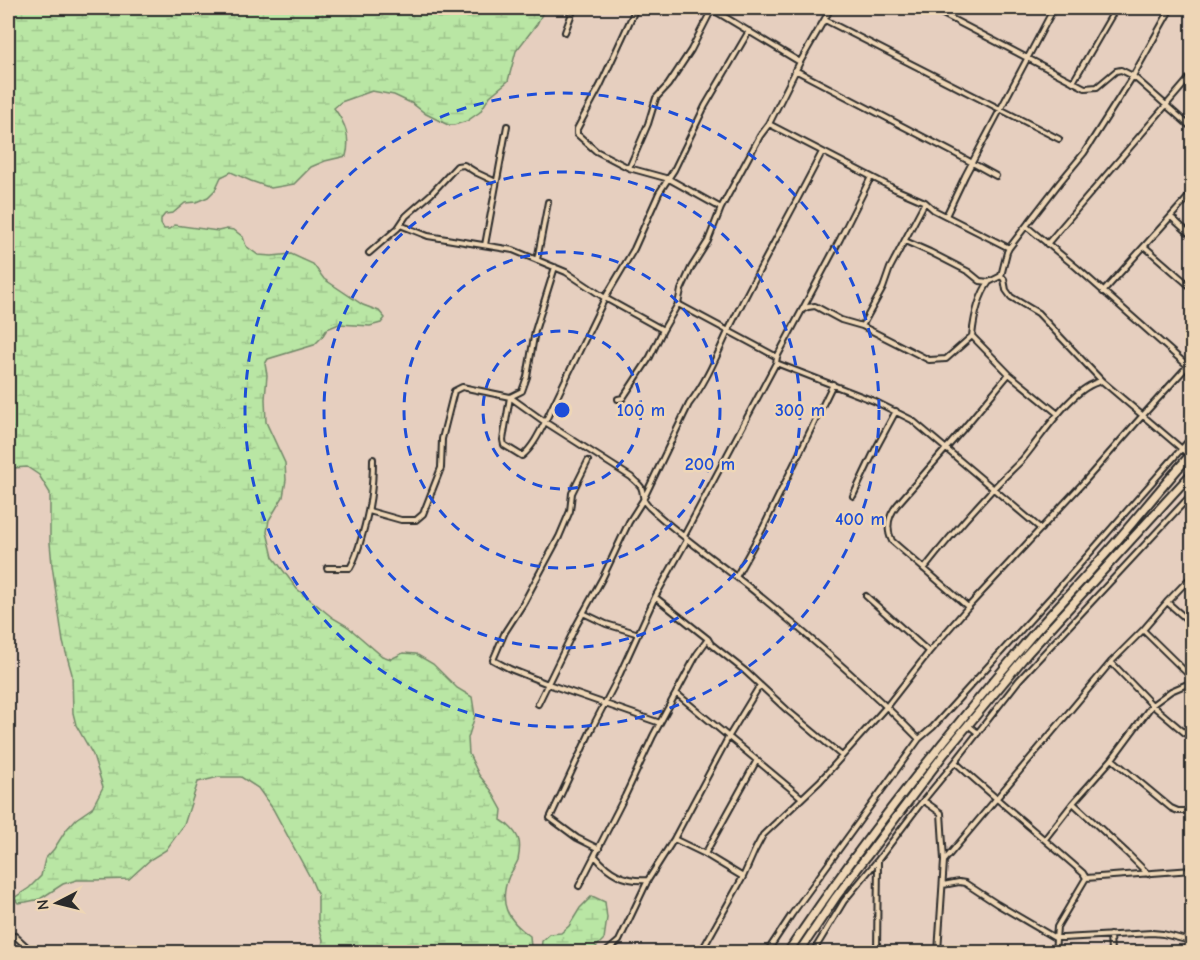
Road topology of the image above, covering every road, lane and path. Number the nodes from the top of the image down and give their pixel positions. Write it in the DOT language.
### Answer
graph roads {
  1 [pos="574,8"];
  2 [pos="636,8"];
  3 [pos="711,8"];
  4 [pos="824,8"];
  5 [pos="931,8"];
  6 [pos="1054,8"];
  7 [pos="1116,8"];
  8 [pos="1171,8"];
  9 [pos="830,9"];
  10 [pos="825,20"];
  11 [pos="749,31"];
  12 [pos="565,32"];
  13 [pos="1027,58"];
  14 [pos="800,62"];
  15 [pos="795,70"];
  16 [pos="1192,75"];
  17 [pos="1133,76"];
  18 [pos="1073,82"];
  19 [pos="1166,105"];
  20 [pos="1000,110"];
  21 [pos="769,124"];
  22 [pos="507,126"];
  23 [pos="1192,128"];
  24 [pos="1059,139"];
  25 [pos="822,152"];
  26 [pos="973,162"];
  27 [pos="629,168"];
  28 [pos="996,176"];
  29 [pos="870,177"];
  30 [pos="669,179"];
  31 [pos="496,183"];
  32 [pos="1191,197"];
  33 [pos="548,202"];
  34 [pos="925,202"];
  35 [pos="721,208"];
  36 [pos="946,216"];
  37 [pos="1171,217"];
  38 [pos="400,225"];
  39 [pos="1026,226"];
  40 [pos="1192,236"];
  41 [pos="905,241"];
  42 [pos="485,244"];
  43 [pos="1047,244"];
  44 [pos="1144,247"];
  45 [pos="1009,248"];
  46 [pos="369,253"];
  47 [pos="537,260"];
  48 [pos="555,267"];
  49 [pos="1001,276"];
  50 [pos="989,282"];
  51 [pos="1192,288"];
  52 [pos="1103,292"];
  53 [pos="605,298"];
  54 [pos="678,304"];
  55 [pos="802,310"];
  56 [pos="862,326"];
  57 [pos="663,330"];
  58 [pos="728,331"];
  59 [pos="972,336"];
  60 [pos="777,357"];
  61 [pos="1192,361"];
  62 [pos="776,363"];
  63 [pos="1188,366"];
  64 [pos="1009,374"];
  65 [pos="1102,381"];
  66 [pos="833,384"];
  67 [pos="510,398"];
  68 [pos="618,399"];
  69 [pos="896,411"];
  70 [pos="1058,414"];
  71 [pos="1143,415"];
  72 [pos="545,422"];
  73 [pos="1192,437"];
  74 [pos="946,448"];
  75 [pos="1182,449"];
  76 [pos="1192,455"];
  77 [pos="373,459"];
  78 [pos="588,460"];
  79 [pos="1192,473"];
  80 [pos="994,488"];
  81 [pos="1192,494"];
  82 [pos="853,496"];
  83 [pos="643,500"];
  84 [pos="369,511"];
  85 [pos="1041,529"];
  86 [pos="686,538"];
  87 [pos="327,568"];
  88 [pos="924,569"];
  89 [pos="1192,576"];
  90 [pos="736,577"];
  91 [pos="866,596"];
  92 [pos="655,597"];
  93 [pos="1167,602"];
  94 [pos="968,607"];
  95 [pos="583,613"];
  96 [pos="1192,624"];
  97 [pos="1143,630"];
  98 [pos="639,634"];
  99 [pos="708,639"];
  100 [pos="929,652"];
  101 [pos="1111,662"];
  102 [pos="1192,680"];
  103 [pos="548,684"];
  104 [pos="759,685"];
  105 [pos="676,693"];
  106 [pos="604,703"];
  107 [pos="538,704"];
  108 [pos="1152,705"];
  109 [pos="887,706"];
  110 [pos="660,723"];
  111 [pos="969,724"];
  112 [pos="978,733"];
  113 [pos="729,736"];
  114 [pos="920,739"];
  115 [pos="1192,739"];
  116 [pos="842,756"];
  117 [pos="1112,759"];
  118 [pos="757,760"];
  119 [pos="955,762"];
  120 [pos="802,798"];
  121 [pos="996,800"];
  122 [pos="924,801"];
  123 [pos="1073,803"];
  124 [pos="1192,811"];
  125 [pos="1045,839"];
  126 [pos="674,840"];
  127 [pos="599,849"];
  128 [pos="705,854"];
  129 [pos="595,856"];
  130 [pos="878,860"];
  131 [pos="944,861"];
  132 [pos="1192,870"];
  133 [pos="1148,874"];
  134 [pos="743,877"];
  135 [pos="1086,878"];
  136 [pos="648,880"];
  137 [pos="943,885"];
  138 [pos="579,886"];
  139 [pos="1110,935"];
  140 [pos="15,936"];
  141 [pos="1055,938"];
  142 [pos="1191,940"];
  143 [pos="29,952"];
  144 [pos="606,952"];
  145 [pos="701,952"];
  146 [pos="768,952"];
  147 [pos="788,952"];
  148 [pos="798,952"];
  149 [pos="813,952"];
  150 [pos="877,952"];
  151 [pos="938,952"];
  152 [pos="1054,952"];
  153 [pos="1111,952"];
  154 [pos="1185,952"];
  1 -- 12 [label="street"];
  2 -- 27 [label="street"];
  3 -- 11 [label="street"];
  3 -- 27 [label="street"];
  4 -- 9 [label="street"];
  5 -- 13 [label="street"];
  6 -- 13 [label="street"];
  7 -- 18 [label="street"];
  8 -- 17 [label="street"];
  9 -- 10 [label="street"];
  10 -- 14 [label="street"];
  10 -- 20 [label="street"];
  11 -- 14 [label="street"];
  11 -- 30 [label="street"];
  13 -- 18 [label="street"];
  13 -- 20 [label="street"];
  14 -- 15 [label="street"];
  15 -- 21 [label="street"];
  15 -- 26 [label="street"];
  16 -- 19 [label="street"];
  17 -- 18 [label="street"];
  17 -- 19 [label="street"];
  17 -- 39 [label="street"];
  19 -- 23 [label="street"];
  19 -- 43 [label="street"];
  20 -- 24 [label="street"];
  20 -- 26 [label="street"];
  21 -- 25 [label="street"];
  21 -- 35 [label="street"];
  22 -- 31 [label="street"];
  25 -- 29 [label="street"];
  25 -- 58 [label="street"];
  26 -- 28 [label="street"];
  26 -- 36 [label="street"];
  27 -- 30 [label="street"];
  29 -- 34 [label="street"];
  29 -- 55 [label="street"];
  30 -- 35 [label="street"];
  30 -- 53 [label="street"];
  31 -- 38 [label="street"];
  31 -- 42 [label="street"];
  32 -- 37 [label="street"];
  33 -- 47 [label="street"];
  34 -- 36 [label="street"];
  34 -- 41 [label="street"];
  35 -- 54 [label="street"];
  36 -- 45 [label="street"];
  37 -- 40 [label="street"];
  37 -- 44 [label="street"];
  38 -- 42 [label="street"];
  38 -- 46 [label="street"];
  39 -- 43 [label="street"];
  39 -- 45 [label="street"];
  41 -- 50 [label="street"];
  41 -- 56 [label="street"];
  42 -- 47 [label="street"];
  43 -- 52 [label="street"];
  44 -- 51 [label="street"];
  44 -- 52 [label="street"];
  45 -- 49 [label="street"];
  47 -- 48 [label="street"];
  48 -- 53 [label="street"];
  48 -- 67 [label="street"];
  49 -- 50 [label="street"];
  49 -- 65 [label="street"];
  50 -- 59 [label="street"];
  52 -- 63 [label="street"];
  53 -- 57 [label="street"];
  53 -- 72 [label="street"];
  54 -- 57 [label="street"];
  54 -- 58 [label="street"];
  55 -- 56 [label="street"];
  55 -- 60 [label="street"];
  56 -- 59 [label="street"];
  57 -- 68 [label="street"];
  58 -- 60 [label="street"];
  58 -- 83 [label="street"];
  59 -- 64 [label="street"];
  60 -- 62 [label="street"];
  61 -- 63 [label="street"];
  62 -- 66 [label="street"];
  62 -- 86 [label="street"];
  63 -- 71 [label="street"];
  64 -- 70 [label="street"];
  64 -- 74 [label="street"];
  65 -- 70 [label="street"];
  65 -- 71 [label="street"];
  66 -- 69 [label="street"];
  66 -- 90 [label="street"];
  67 -- 72 [label="street"];
  67 -- 72 [label="street"];
  67 -- 84 [label="street"];
  69 -- 74 [label="street"];
  69 -- 82 [label="street"];
  70 -- 80 [label="street"];
  71 -- 75 [label="street"];
  71 -- 85 [label="street"];
  72 -- 83 [label="street"];
  73 -- 75 [label="street"];
  74 -- 80 [label="street"];
  74 -- 88 [label="street"];
  75 -- 76 [label="street"];
  75 -- 114 [label="street"];
  76 -- 147 [label="main road"];
  77 -- 84 [label="street"];
  78 -- 103 [label="street"];
  79 -- 111 [label="main road"];
  80 -- 85 [label="street"];
  80 -- 88 [label="street"];
  81 -- 112 [label="street"];
  83 -- 86 [label="street"];
  83 -- 95 [label="street"];
  84 -- 87 [label="street"];
  85 -- 94 [label="street"];
  86 -- 90 [label="street"];
  86 -- 92 [label="street"];
  88 -- 94 [label="street"];
  89 -- 93 [label="street"];
  90 -- 109 [label="street"];
  91 -- 100 [label="street"];
  92 -- 98 [label="street"];
  92 -- 99 [label="street"];
  93 -- 96 [label="street"];
  93 -- 97 [label="street"];
  94 -- 100 [label="street"];
  95 -- 98 [label="street"];
  95 -- 103 [label="street"];
  97 -- 101 [label="street"];
  97 -- 102 [label="street"];
  98 -- 106 [label="street"];
  99 -- 104 [label="street"];
  99 -- 105 [label="street"];
  100 -- 109 [label="street"];
  101 -- 108 [label="street"];
  101 -- 121 [label="street"];
  102 -- 108 [label="street"];
  103 -- 106 [label="street"];
  103 -- 107 [label="street"];
  104 -- 113 [label="street"];
  104 -- 116 [label="street"];
  105 -- 110 [label="street"];
  105 -- 113 [label="street"];
  106 -- 110 [label="street"];
  106 -- 127 [label="street"];
  108 -- 115 [label="street"];
  108 -- 117 [label="street"];
  109 -- 114 [label="street"];
  109 -- 116 [label="street"];
  110 -- 127 [label="street"];
  111 -- 112 [label="street"];
  111 -- 148 [label="main road"];
  112 -- 119 [label="street"];
  113 -- 118 [label="street"];
  113 -- 126 [label="street"];
  114 -- 146 [label="street"];
  116 -- 120 [label="street"];
  117 -- 123 [label="street"];
  117 -- 124 [label="street"];
  118 -- 120 [label="street"];
  118 -- 128 [label="street"];
  119 -- 121 [label="street"];
  119 -- 122 [label="street"];
  120 -- 134 [label="street"];
  121 -- 125 [label="street"];
  121 -- 131 [label="street"];
  122 -- 130 [label="street"];
  122 -- 131 [label="street"];
  123 -- 125 [label="street"];
  123 -- 133 [label="street"];
  125 -- 135 [label="street"];
  126 -- 128 [label="street"];
  126 -- 136 [label="street"];
  127 -- 129 [label="street"];
  128 -- 134 [label="street"];
  129 -- 136 [label="street"];
  129 -- 138 [label="street"];
  130 -- 149 [label="street"];
  130 -- 150 [label="street"];
  131 -- 137 [label="street"];
  132 -- 133 [label="street"];
  133 -- 135 [label="street"];
  134 -- 145 [label="street"];
  135 -- 141 [label="street"];
  136 -- 144 [label="street"];
  137 -- 141 [label="street"];
  137 -- 151 [label="street"];
  139 -- 141 [label="street"];
  139 -- 142 [label="street"];
  139 -- 153 [label="street"];
  140 -- 143 [label="street"];
  141 -- 152 [label="street"];
  142 -- 154 [label="street"];
}
